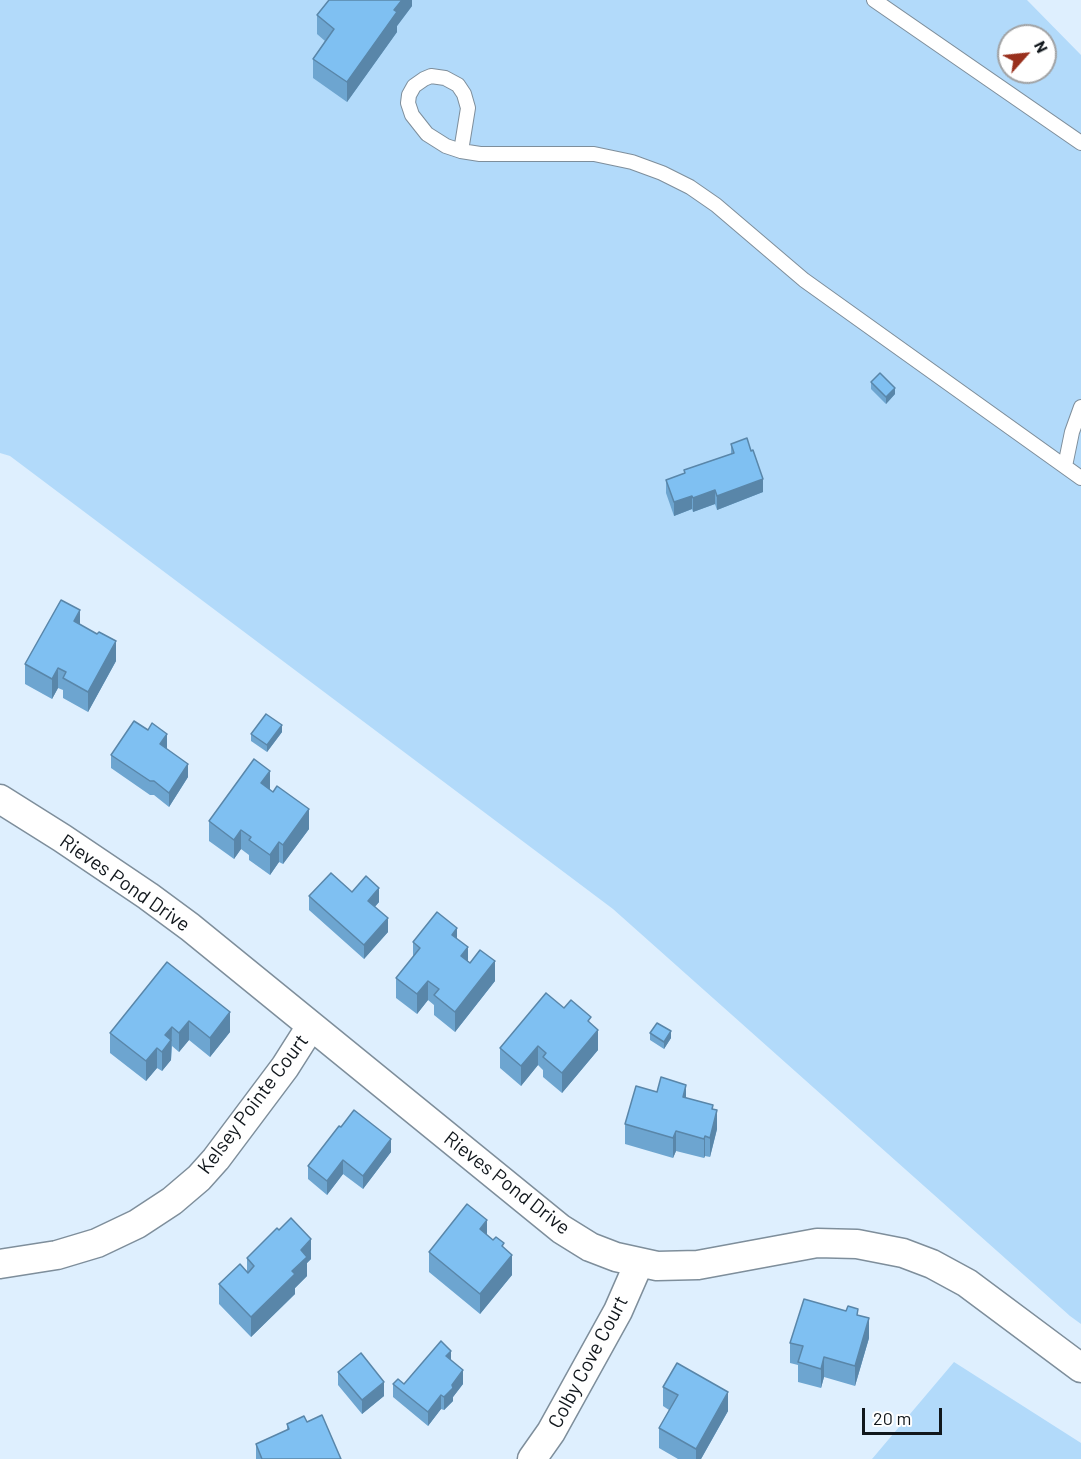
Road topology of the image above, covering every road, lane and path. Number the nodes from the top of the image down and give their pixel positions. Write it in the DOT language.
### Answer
graph roads {
  1 [pos="874,0"];
  2 [pos="1081,143"];
  3 [pos="461,151"];
  4 [pos="1081,407"];
  5 [pos="1065,466"];
  6 [pos="1081,478"];
  7 [pos="0,799"];
  8 [pos="311,1026"];
  9 [pos="639,1263"];
  10 [pos="0,1264"];
  11 [pos="1081,1368"];
  12 [pos="532,1459"];
  1 -- 2 [label="lane"];
  3 -- 3 [label="lane"];
  3 -- 5 [label="lane"];
  4 -- 5 [label="lane"];
  5 -- 6 [label="lane"];
  7 -- 8 [label="street, Rieves Pond Drive"];
  8 -- 9 [label="street, Rieves Pond Drive"];
  8 -- 10 [label="street, Kelsey Pointe Court"];
  9 -- 11 [label="street, Rieves Pond Drive"];
  9 -- 12 [label="street, Colby Cove Court"];
}
